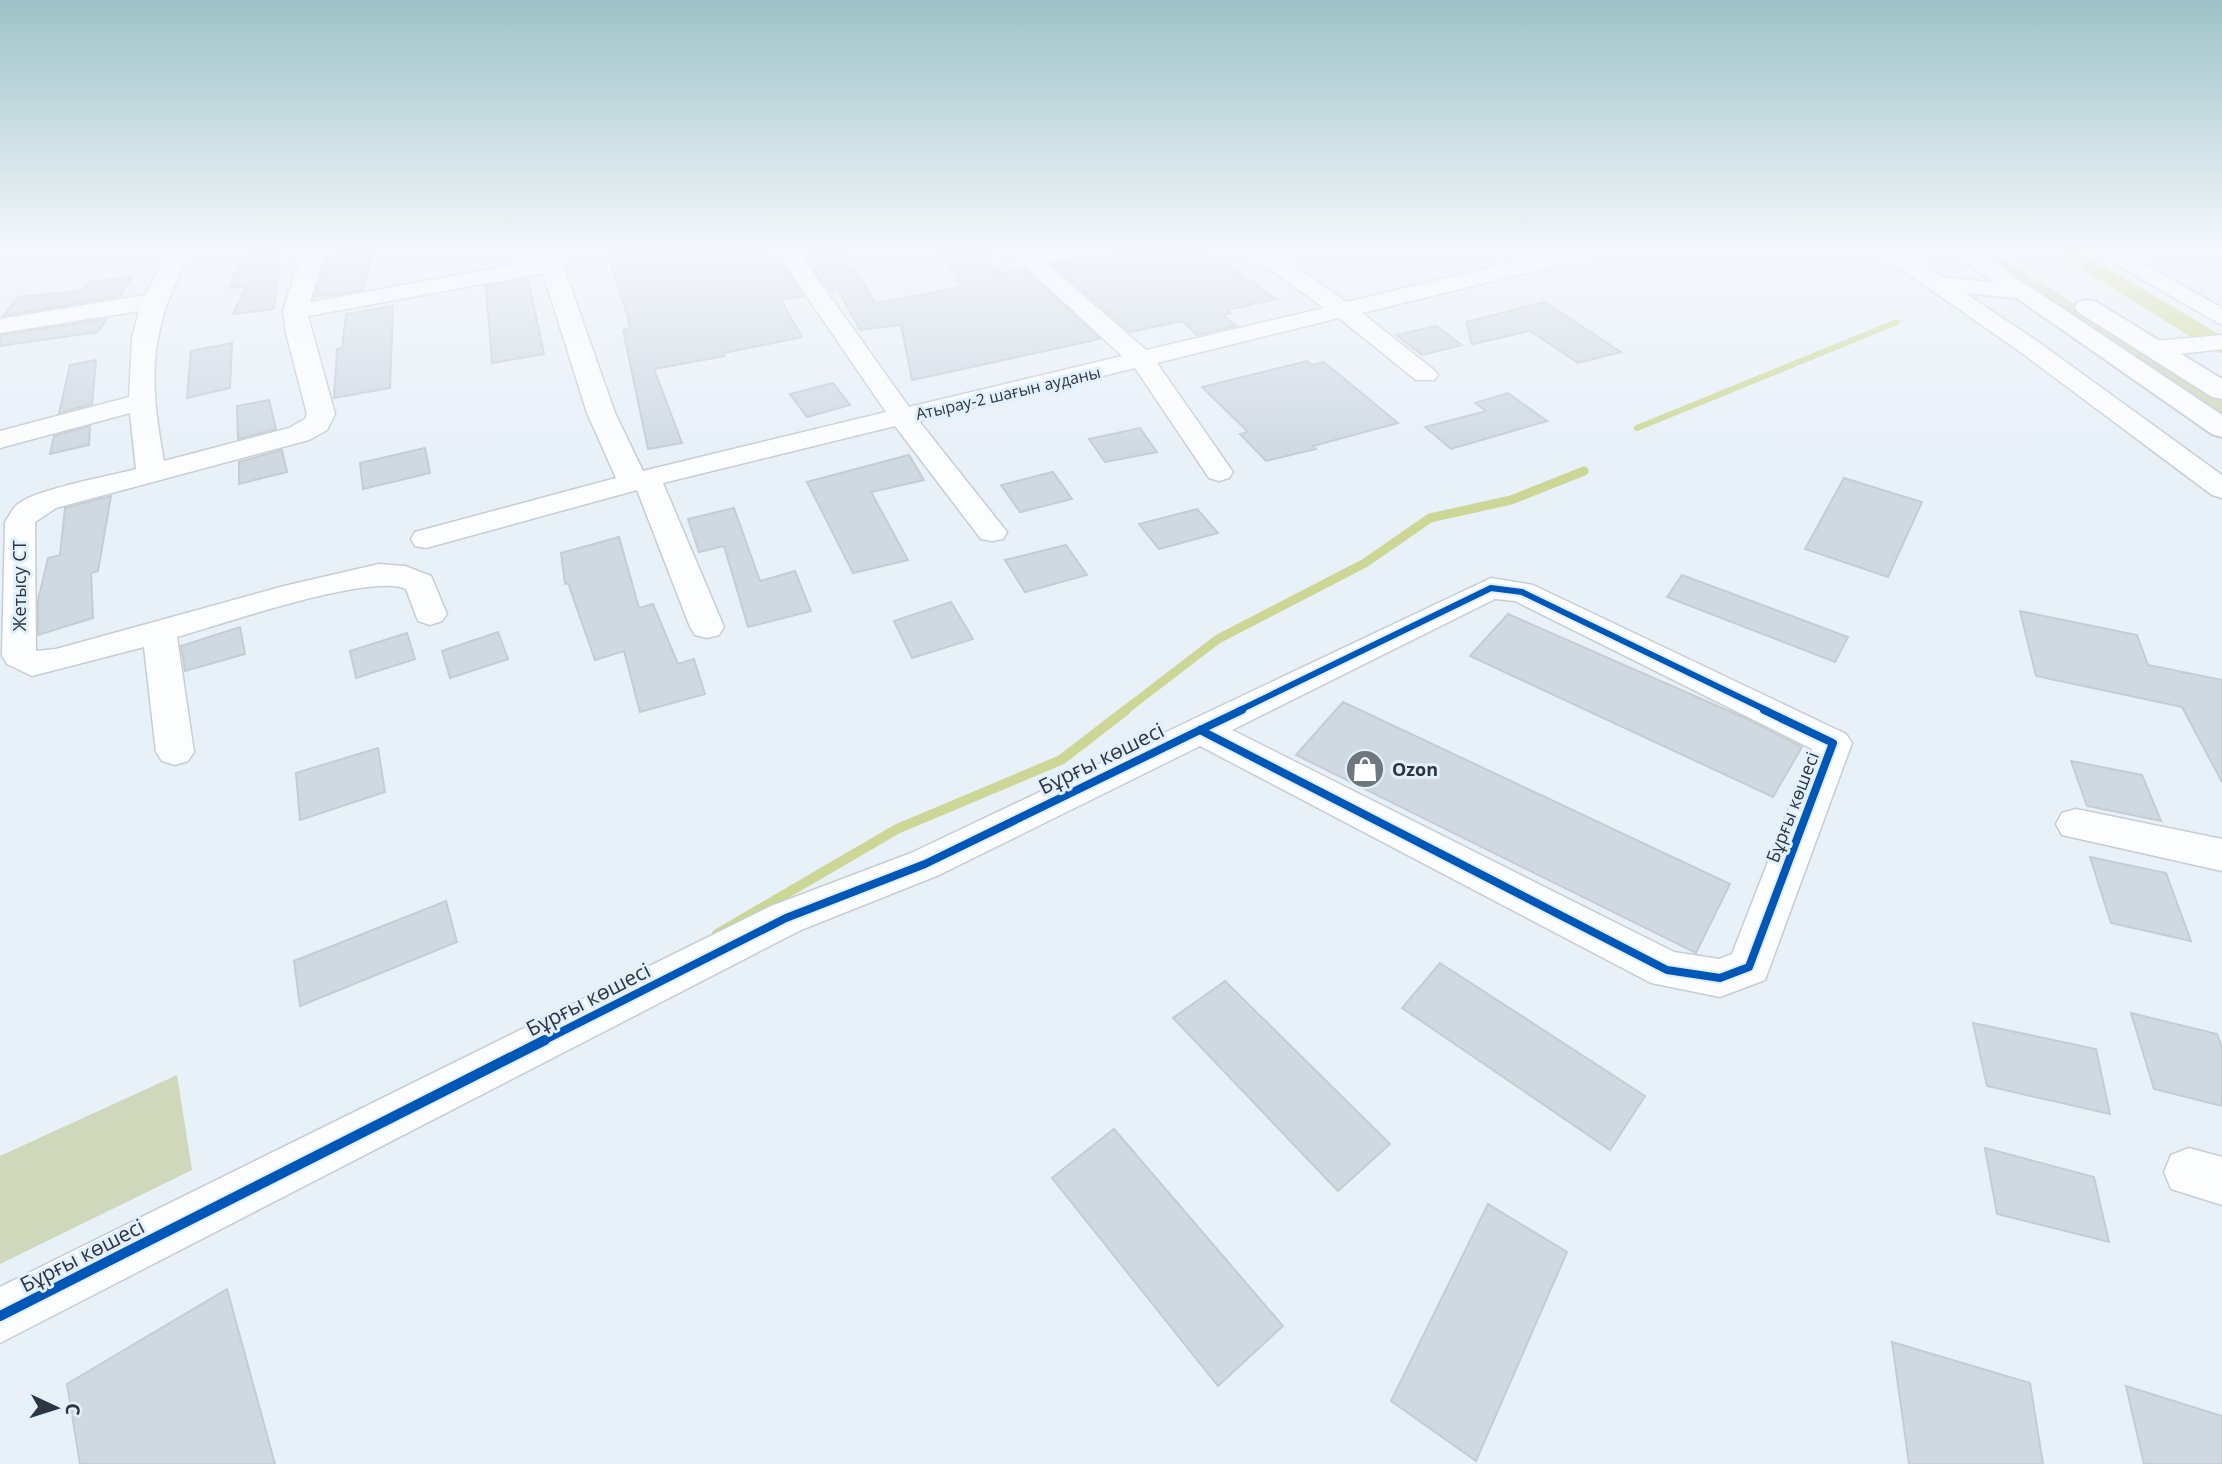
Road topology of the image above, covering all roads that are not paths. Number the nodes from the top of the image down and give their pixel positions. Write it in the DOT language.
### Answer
graph roads {
  1 [pos="47,318"];
  2 [pos="151,318"];
  3 [pos="296,318"];
  4 [pos="571,318"];
  5 [pos="834,318"];
  6 [pos="1095,318"];
  7 [pos="1306,318"];
  8 [pos="1354,318"];
  9 [pos="1986,318"];
  10 [pos="2062,318"];
  11 [pos="2106,318"];
  12 [pos="0,326"];
  13 [pos="2222,342"];
  14 [pos="2155,349"];
  15 [pos="1143,361"];
  16 [pos="1425,375"];
  17 [pos="2222,391"];
  18 [pos="142,402"];
  19 [pos="903,418"];
  20 [pos="2222,428"];
  21 [pos="0,440"];
  22 [pos="151,471"];
  23 [pos="1219,472"];
  24 [pos="640,480"];
  25 [pos="2222,489"];
  26 [pos="992,531"];
  27 [pos="426,539"];
  28 [pos="430,614"];
  29 [pos="707,627"];
  30 [pos="159,631"];
  31 [pos="1199,729"];
  32 [pos="175,752"];
  33 [pos="2076,824"];
  34 [pos="2222,856"];
  35 [pos="0,1317"];
  1 -- 12 [label="street"];
  2 -- 18 [label="street"];
  3 -- 22 [label="street, Жетысу СТ"];
  4 -- 24 [label="street"];
  5 -- 19 [label="street"];
  6 -- 15 [label="street"];
  7 -- 15 [label="street, Атырау-2 шағын ауданы"];
  8 -- 16 [label="street"];
  9 -- 25 [label="street"];
  10 -- 20 [label="main road"];
  11 -- 14 [label="main road"];
  13 -- 14 [label="street"];
  14 -- 17 [label="main road"];
  15 -- 19 [label="street, Атырау-2 шағын ауданы"];
  15 -- 23 [label="street"];
  18 -- 21 [label="street"];
  18 -- 22 [label="street"];
  19 -- 24 [label="street, Атырау-2 шағын ауданы"];
  19 -- 26 [label="street"];
  22 -- 30 [label="street, Жетысу СТ"];
  24 -- 27 [label="street, Атырау-2 шағын ауданы"];
  24 -- 29 [label="street"];
  28 -- 30 [label="street, Жетысу СТ"];
  30 -- 32 [label="street"];
  31 -- 31 [label="street, Бұрғы көшесі"];
  31 -- 35 [label="street, Бұрғы көшесі"];
  33 -- 34 [label="street"];
}
